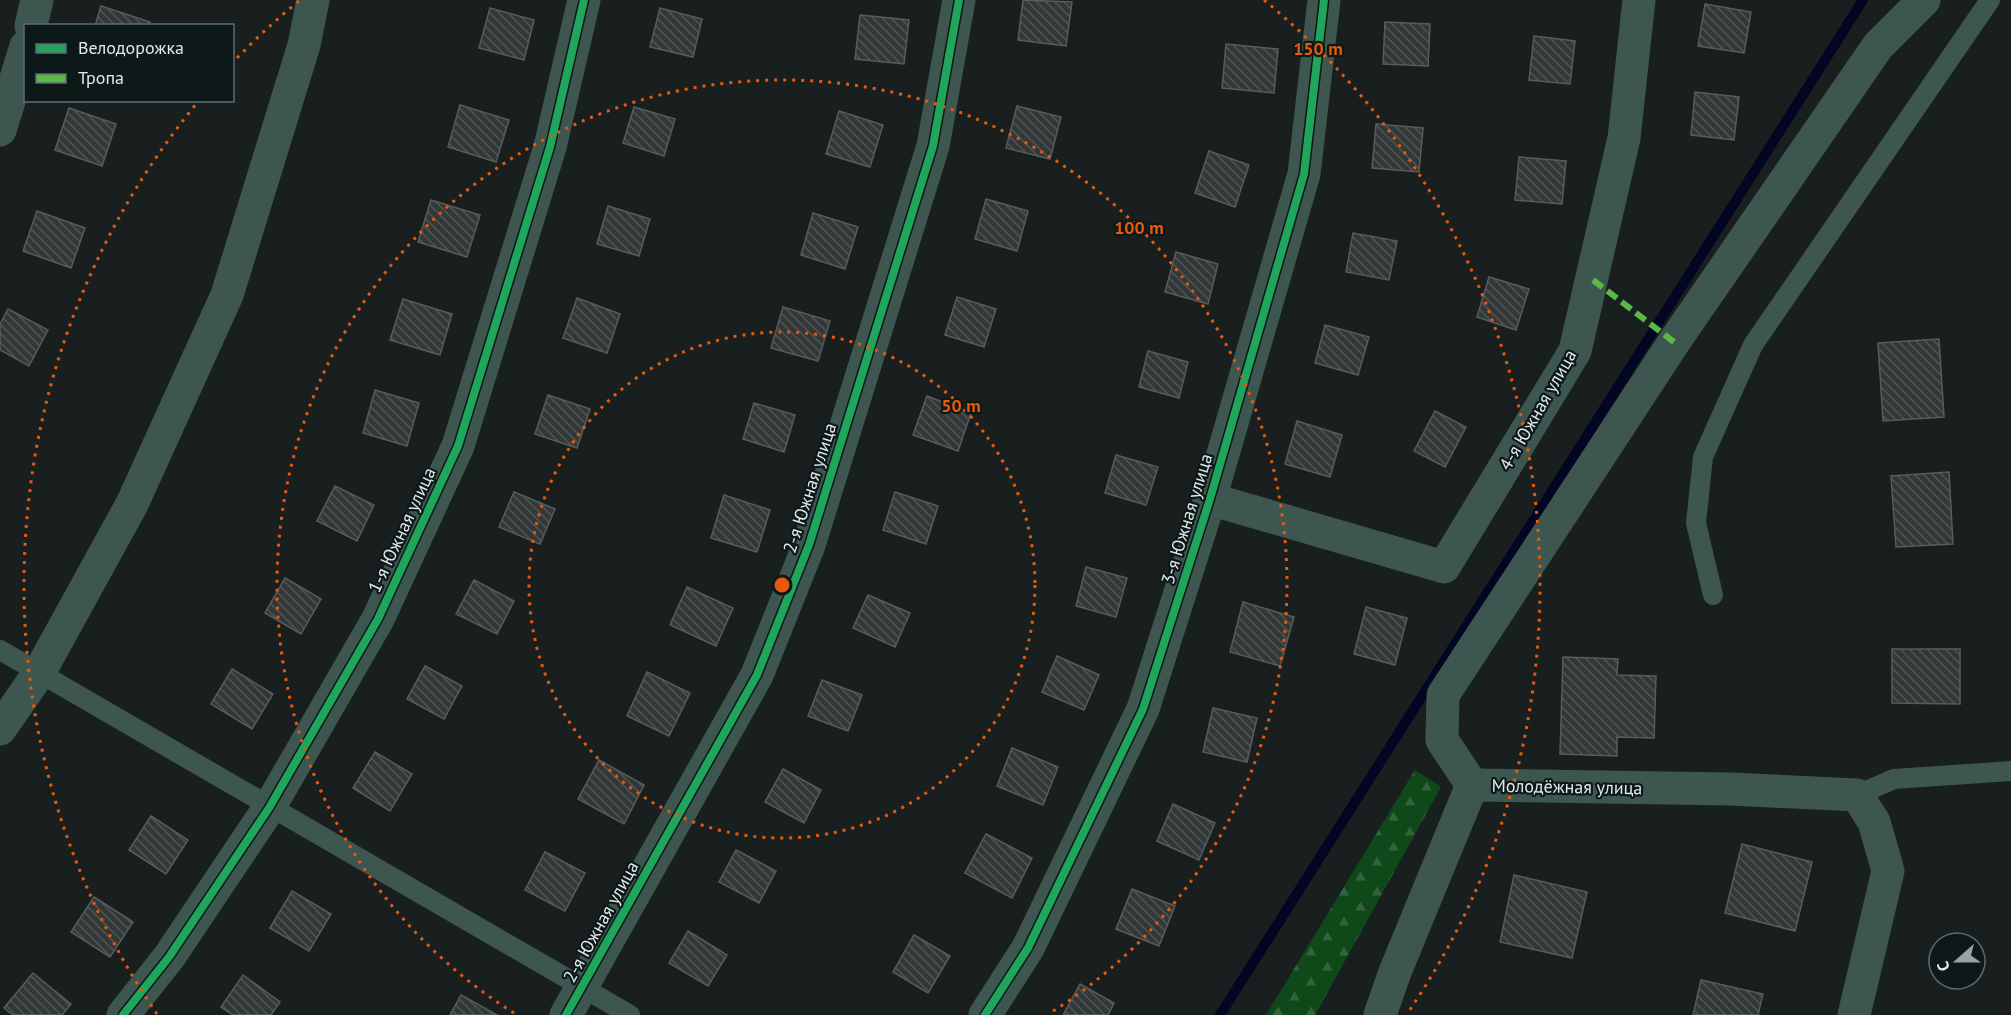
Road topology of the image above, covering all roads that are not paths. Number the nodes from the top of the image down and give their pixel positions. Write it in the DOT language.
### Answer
graph roads {
  1 [pos="37,0"];
  2 [pos="313,0"];
  3 [pos="584,0"];
  4 [pos="959,0"];
  5 [pos="1324,0"];
  6 [pos="1639,0"];
  7 [pos="1924,0"];
  8 [pos="1989,0"];
  9 [pos="32,24"];
  10 [pos="24,52"];
  11 [pos="0,130"];
  12 [pos="1210,499"];
  13 [pos="1713,595"];
  14 [pos="0,650"];
  15 [pos="39,673"];
  16 [pos="0,729"];
  17 [pos="2011,771"];
  18 [pos="1472,785"];
  19 [pos="1857,795"];
  20 [pos="269,808"];
  21 [pos="582,987"];
  22 [pos="123,1015"];
  23 [pos="566,1015"];
  24 [pos="630,1015"];
  25 [pos="985,1015"];
  26 [pos="1380,1015"];
  27 [pos="1854,1015"];
  1 -- 9 [label="street"];
  2 -- 15 [label="street"];
  3 -- 20 [label="street, 1-я Южная улица"];
  4 -- 21 [label="street, 2-я Южная улица"];
  5 -- 12 [label="street, 3-я Южная улица"];
  6 -- 12 [label="street, 4-я Южная улица"];
  7 -- 18 [label="street"];
  8 -- 13 [label="lane"];
  10 -- 11 [label="street"];
  12 -- 25 [label="street, 3-я Южная улица"];
  14 -- 15 [label="lane"];
  15 -- 16 [label="street"];
  15 -- 20 [label="lane"];
  17 -- 19 [label="lane"];
  18 -- 19 [label="street, Молодёжная улица"];
  18 -- 26 [label="street, Молодёжная улица"];
  19 -- 27 [label="street"];
  20 -- 21 [label="lane"];
  20 -- 22 [label="street, 1-я Южная улица"];
  21 -- 23 [label="street, 2-я Южная улица"];
  21 -- 24 [label="lane"];
}
